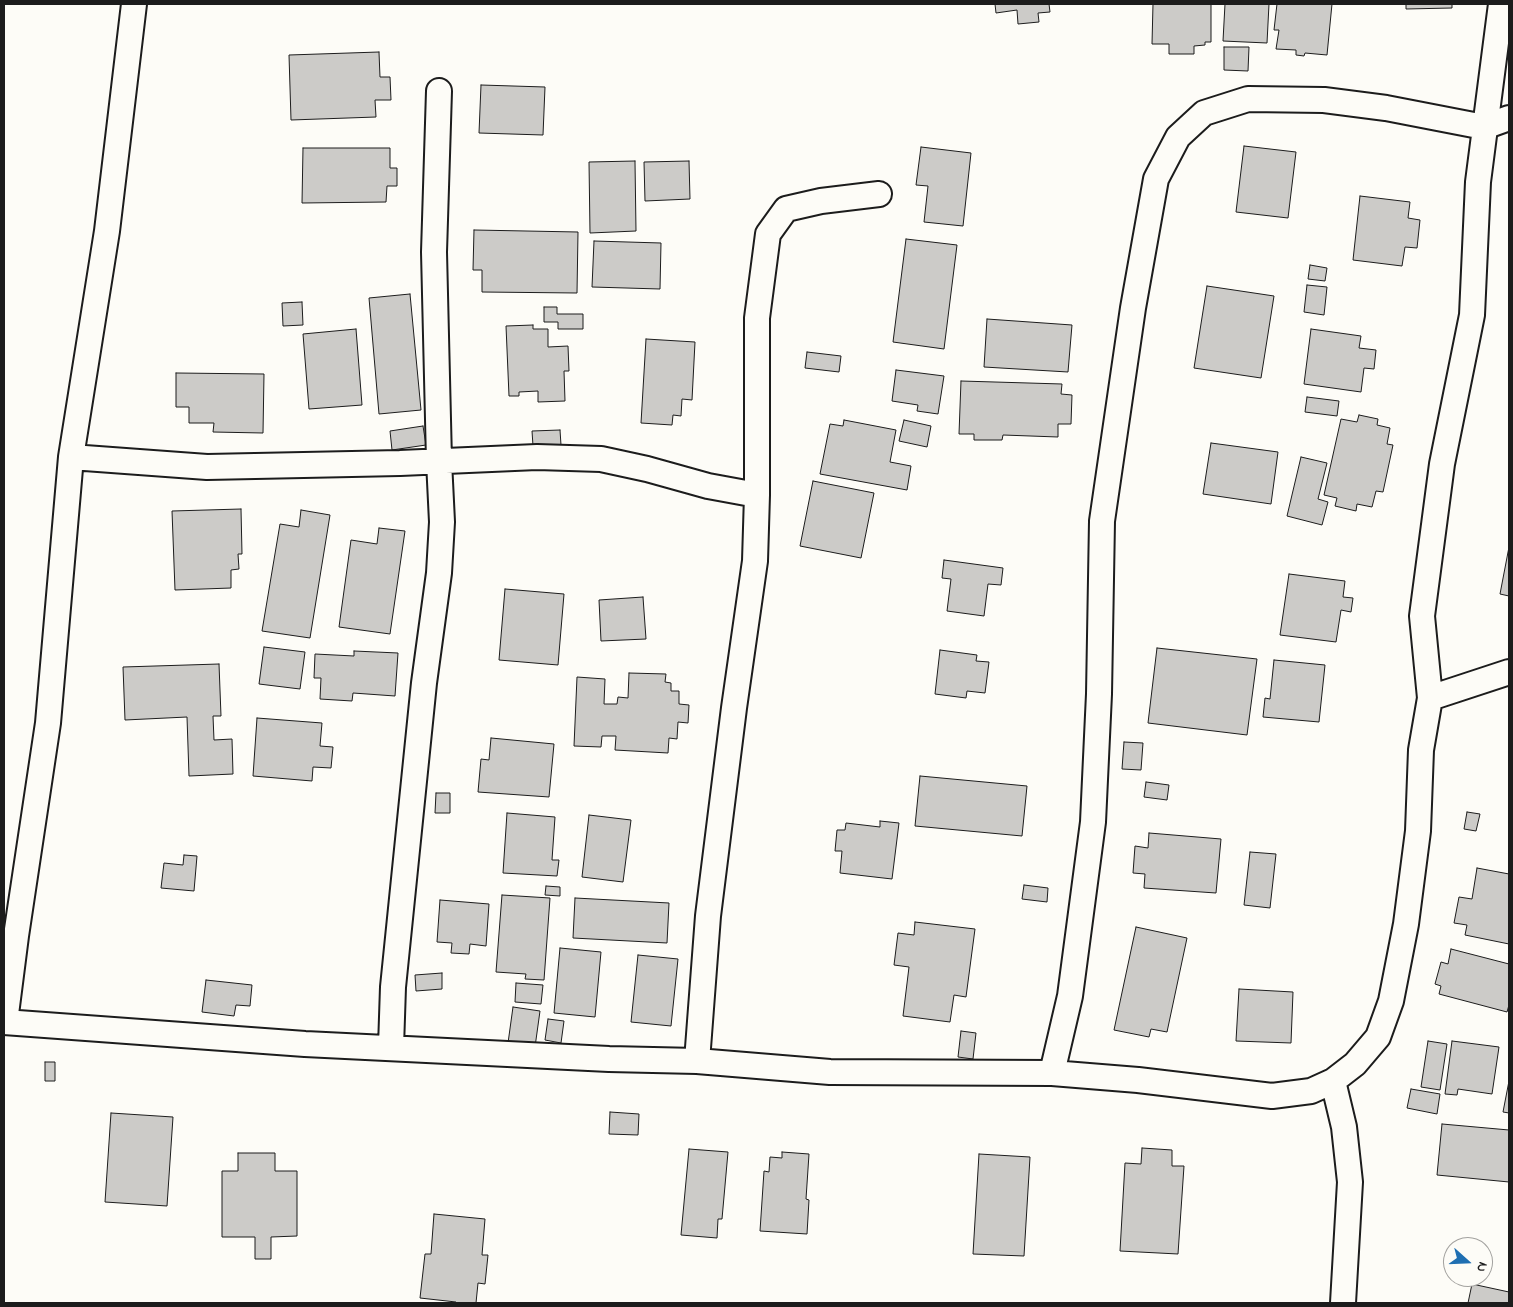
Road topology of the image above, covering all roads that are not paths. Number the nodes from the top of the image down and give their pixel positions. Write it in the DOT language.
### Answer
graph roads {
  1 [pos="134,4"];
  2 [pos="1501,4"];
  3 [pos="439,90"];
  4 [pos="1509,118"];
  5 [pos="1484,127"];
  6 [pos="879,194"];
  7 [pos="71,457"];
  8 [pos="438,461"];
  9 [pos="758,495"];
  10 [pos="1509,672"];
  11 [pos="1430,698"];
  12 [pos="5,1022"];
  13 [pos="391,1047"];
  14 [pos="697,1061"];
  15 [pos="1052,1073"];
  16 [pos="1334,1081"];
  17 [pos="1343,1303"];
  1 -- 7 [label="street"];
  2 -- 5 [label="street"];
  3 -- 8 [label="street"];
  4 -- 5 [label="street"];
  5 -- 11 [label="street"];
  5 -- 15 [label="street"];
  6 -- 9 [label="street"];
  7 -- 8 [label="street"];
  7 -- 12 [label="street"];
  8 -- 9 [label="street"];
  8 -- 13 [label="street"];
  9 -- 14 [label="street"];
  10 -- 11 [label="street"];
  11 -- 16 [label="street"];
  12 -- 13 [label="street"];
  13 -- 14 [label="street"];
  14 -- 15 [label="street"];
  15 -- 16 [label="street"];
  16 -- 17 [label="street"];
}
